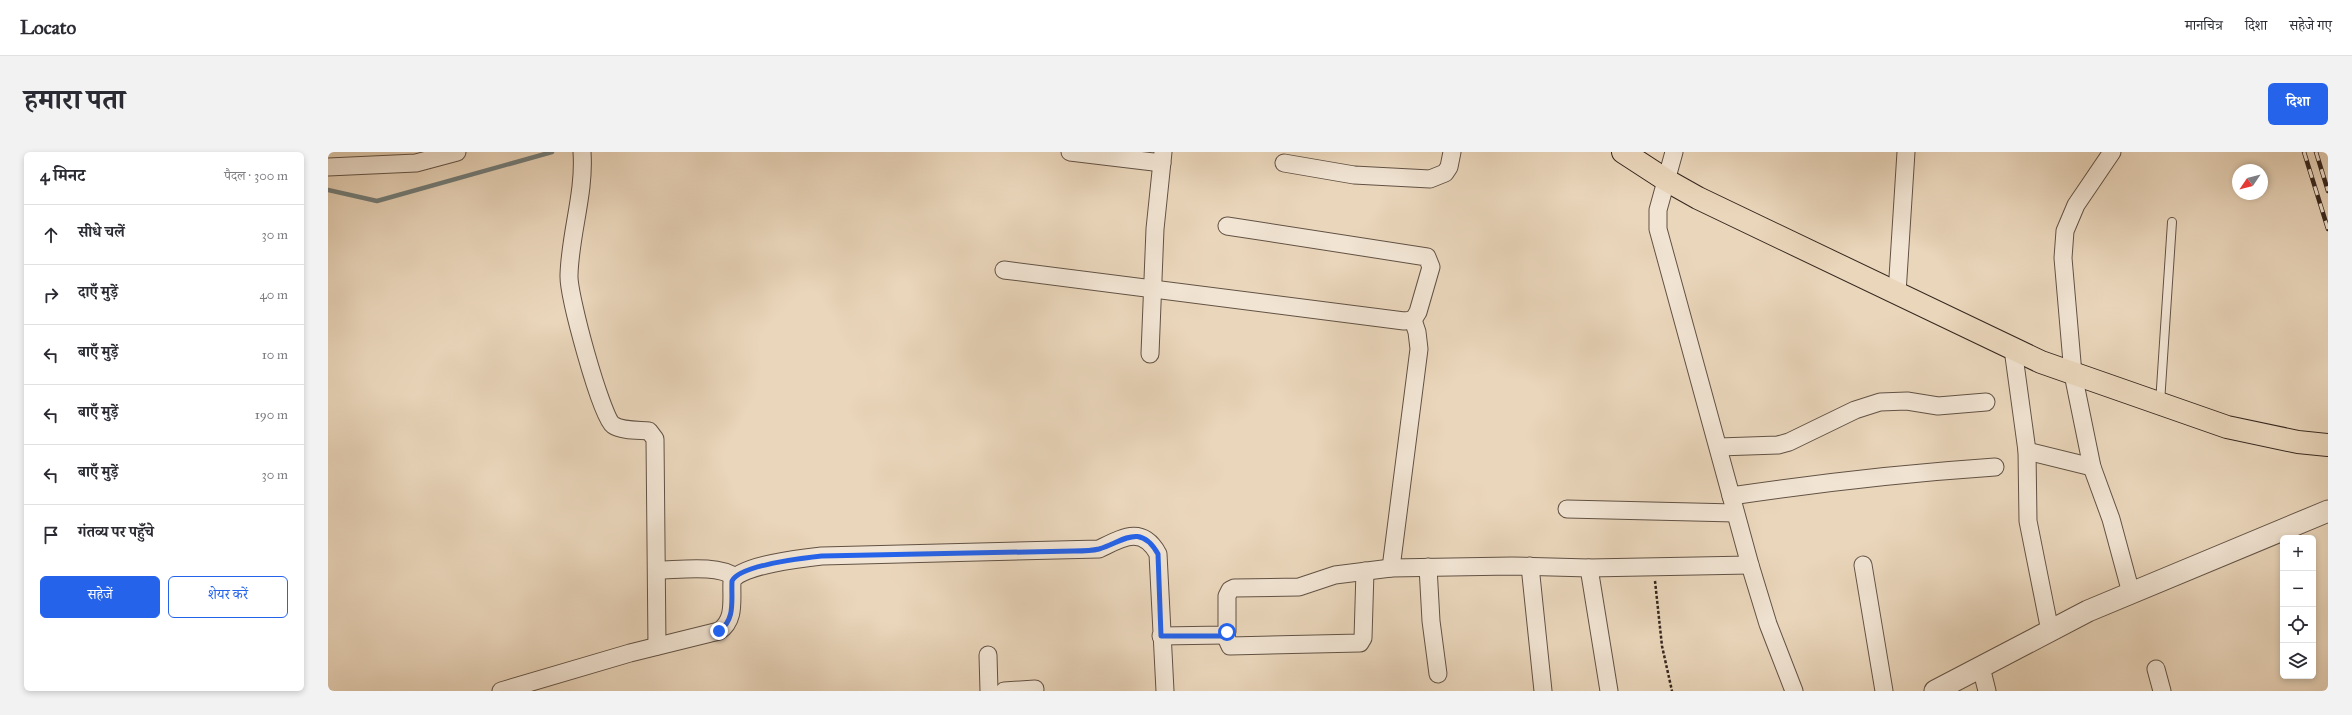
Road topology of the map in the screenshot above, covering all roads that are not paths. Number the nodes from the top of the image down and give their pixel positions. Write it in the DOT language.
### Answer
graph roads {
  1 [pos="457,152"];
  2 [pos="582,152"];
  3 [pos="1070,152"];
  4 [pos="1452,152"];
  5 [pos="1623,152"];
  6 [pos="1674,152"];
  7 [pos="1906,152"];
  8 [pos="2112,152"];
  9 [pos="1162,157"];
  10 [pos="1284,163"];
  11 [pos="328,168"];
  12 [pos="1666,180"];
  13 [pos="2172,222"];
  14 [pos="1227,226"];
  15 [pos="1004,270"];
  16 [pos="1152,288"];
  17 [pos="1897,293"];
  18 [pos="1413,320"];
  19 [pos="2012,349"];
  20 [pos="1150,354"];
  21 [pos="2073,374"];
  22 [pos="1986,402"];
  23 [pos="2160,404"];
  24 [pos="2328,445"];
  25 [pos="1719,447"];
  26 [pos="2027,451"];
  27 [pos="1995,467"];
  28 [pos="2092,467"];
  29 [pos="1731,496"];
  30 [pos="1567,509"];
  31 [pos="2328,511"];
  32 [pos="1735,513"];
  33 [pos="1750,565"];
  34 [pos="1863,565"];
  35 [pos="1530,566"];
  36 [pos="1428,567"];
  37 [pos="1391,568"];
  38 [pos="1590,568"];
  39 [pos="657,570"];
  40 [pos="1365,571"];
  41 [pos="735,576"];
  42 [pos="2132,593"];
  43 [pos="2050,631"];
  44 [pos="1225,634"];
  45 [pos="1161,636"];
  46 [pos="657,646"];
  47 [pos="988,655"];
  48 [pos="1981,667"];
  49 [pos="2156,669"];
  50 [pos="1438,674"];
  51 [pos="1035,689"];
  52 [pos="509,690"];
  53 [pos="989,691"];
  54 [pos="1004,691"];
  55 [pos="1166,691"];
  56 [pos="1543,691"];
  57 [pos="1609,691"];
  58 [pos="1794,691"];
  59 [pos="1884,691"];
  60 [pos="1935,691"];
  61 [pos="1987,691"];
  62 [pos="2162,691"];
  1 -- 11 [label="street"];
  2 -- 39 [label="street"];
  3 -- 9 [label="street"];
  4 -- 10 [label="street"];
  5 -- 12 [label="main road"];
  6 -- 12 [label="street"];
  7 -- 17 [label="street"];
  8 -- 21 [label="street"];
  9 -- 16 [label="street"];
  12 -- 17 [label="main road"];
  12 -- 25 [label="street"];
  13 -- 23 [label="lane"];
  14 -- 18 [label="street"];
  15 -- 16 [label="street"];
  16 -- 18 [label="street"];
  16 -- 20 [label="street"];
  17 -- 19 [label="main road"];
  18 -- 37 [label="street"];
  19 -- 21 [label="main road"];
  19 -- 26 [label="street"];
  21 -- 23 [label="main road"];
  21 -- 28 [label="street"];
  22 -- 25 [label="street"];
  23 -- 24 [label="main road"];
  25 -- 29 [label="street"];
  26 -- 28 [label="street"];
  26 -- 43 [label="street"];
  27 -- 29 [label="street"];
  28 -- 42 [label="street"];
  29 -- 32 [label="street"];
  30 -- 32 [label="street"];
  31 -- 42 [label="street"];
  32 -- 33 [label="street"];
  33 -- 38 [label="street"];
  33 -- 58 [label="street"];
  34 -- 59 [label="street"];
  35 -- 36 [label="street"];
  35 -- 38 [label="street"];
  35 -- 56 [label="street"];
  36 -- 37 [label="street"];
  36 -- 50 [label="street"];
  37 -- 40 [label="street"];
  38 -- 57 [label="street"];
  39 -- 41 [label="street"];
  39 -- 46 [label="street"];
  40 -- 44 [label="street"];
  40 -- 44 [label="street"];
  41 -- 45 [label="street"];
  41 -- 46 [label="street"];
  42 -- 43 [label="street"];
  43 -- 48 [label="street"];
  44 -- 45 [label="street"];
  45 -- 55 [label="street"];
  46 -- 52 [label="street"];
  47 -- 53 [label="street"];
  48 -- 60 [label="street"];
  48 -- 61 [label="street"];
  49 -- 62 [label="street"];
  51 -- 54 [label="street"];
}
